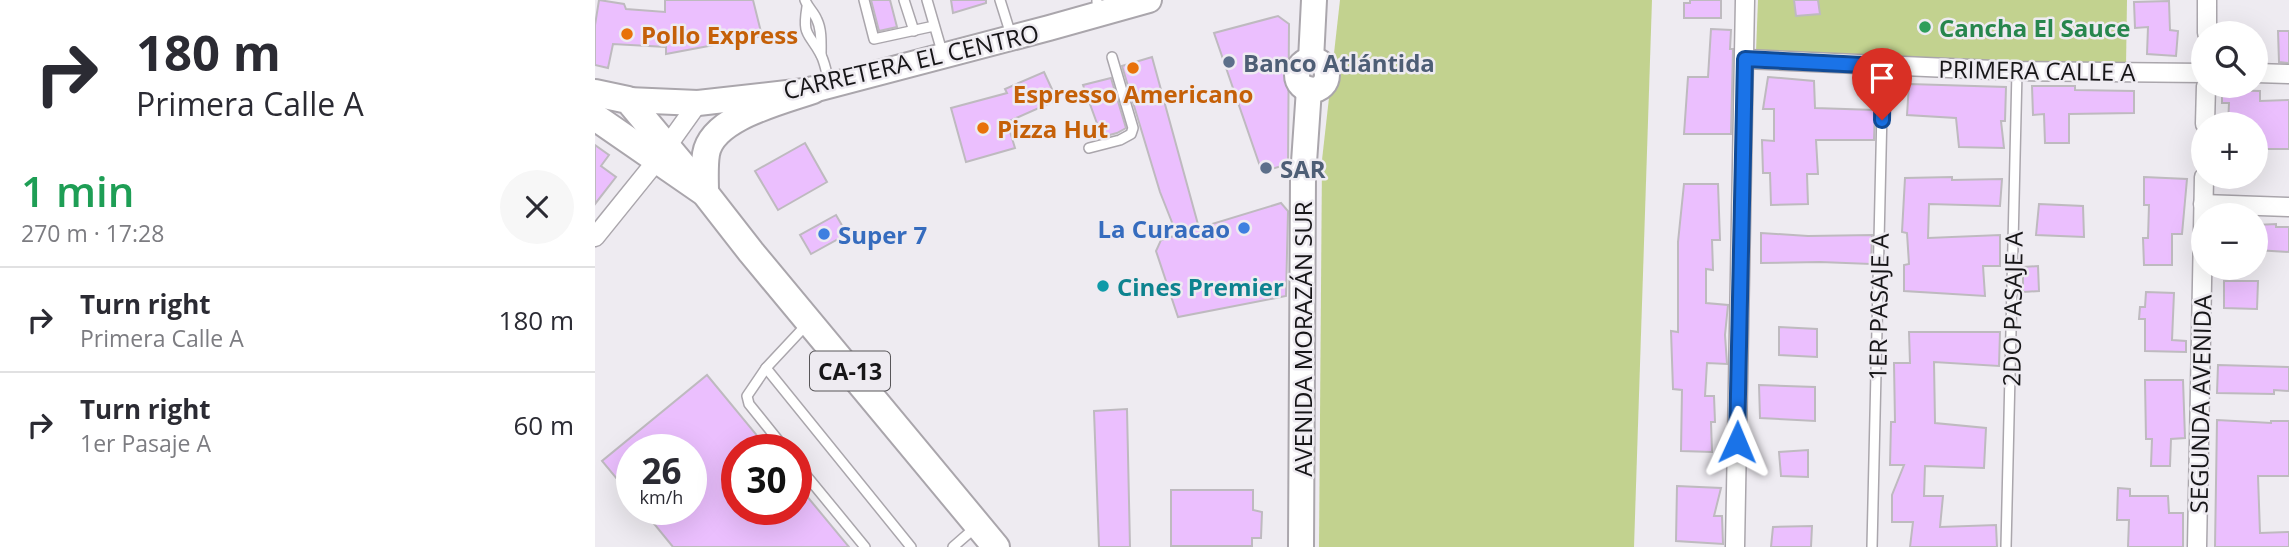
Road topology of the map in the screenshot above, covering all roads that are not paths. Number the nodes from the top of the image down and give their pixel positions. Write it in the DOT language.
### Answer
graph roads {
  1 [pos="864,0"];
  2 [pos="904,0"];
  3 [pos="1149,0"];
  4 [pos="1314,0"];
  5 [pos="1745,0"];
  6 [pos="2207,0"];
  7 [pos="931,1"];
  8 [pos="1000,1"];
  9 [pos="806,4"];
  10 [pos="1097,4"];
  11 [pos="2207,21"];
  12 [pos="934,26"];
  13 [pos="913,31"];
  14 [pos="1011,37"];
  15 [pos="943,55"];
  16 [pos="1112,57"];
  17 [pos="1745,59"];
  18 [pos="1883,66"];
  19 [pos="2017,71"];
  20 [pos="2191,73"];
  21 [pos="2268,73"];
  22 [pos="2289,74"];
  23 [pos="822,88"];
  24 [pos="595,93"];
  25 [pos="628,100"];
  26 [pos="698,103"];
  27 [pos="595,117"];
  28 [pos="1089,149"];
  29 [pos="662,152"];
  30 [pos="705,193"];
  31 [pos="2268,206"];
  32 [pos="2289,207"];
  33 [pos="595,237"];
  34 [pos="2202,280"];
  35 [pos="810,322"];
  36 [pos="766,368"];
  37 [pos="773,434"];
  38 [pos="812,482"];
  39 [pos="978,525"];
  40 [pos="865,547"];
  41 [pos="911,547"];
  42 [pos="953,547"];
  43 [pos="996,547"];
  44 [pos="1301,547"];
  45 [pos="1735,547"];
  46 [pos="1872,547"];
  47 [pos="2006,547"];
  48 [pos="2197,547"];
  1 -- 13 [label="lane"];
  2 -- 13 [label="lane"];
  3 -- 10 [label="street, CARRETERA EL CENTRO"];
  4 -- 44 [label="street, AVENIDA MORAZÁN SUR"];
  5 -- 17 [label="street"];
  6 -- 11 [label="street"];
  7 -- 12 [label="lane"];
  8 -- 14 [label="lane"];
  9 -- 23 [label="lane"];
  10 -- 14 [label="street, CARRETERA EL CENTRO"];
  12 -- 13 [label="lane"];
  12 -- 15 [label="lane"];
  14 -- 15 [label="street, CARRETERA EL CENTRO"];
  15 -- 23 [label="street, CARRETERA EL CENTRO"];
  16 -- 28 [label="lane"];
  17 -- 18 [label="street, PRIMERA CALLE A"];
  17 -- 45 [label="street"];
  18 -- 19 [label="street, PRIMERA CALLE A"];
  18 -- 46 [label="lane, 1ER PASAJE A"];
  19 -- 20 [label="street, PRIMERA CALLE A"];
  19 -- 47 [label="lane, 2DO PASAJE A"];
  21 -- 22 [label="street"];
  23 -- 26 [label="street, CARRETERA EL CENTRO"];
  23 -- 30 [label="main road"];
  24 -- 25 [label="main road"];
  25 -- 26 [label="street, CARRETERA EL CENTRO"];
  25 -- 29 [label="main road, CA-13"];
  26 -- 29 [label="street"];
  27 -- 29 [label="main road, CA-13"];
  29 -- 30 [label="main road, CA-13"];
  29 -- 33 [label="street"];
  30 -- 35 [label="main road, CA-13"];
  31 -- 32 [label="street"];
  34 -- 48 [label="street, SEGUNDA AVENIDA"];
  35 -- 36 [label="lane"];
  35 -- 39 [label="main road, CA-13"];
  36 -- 37 [label="lane"];
  36 -- 41 [label="lane"];
  38 -- 40 [label="lane"];
  39 -- 42 [label="lane"];
  39 -- 43 [label="main road, CA-13"];
}
